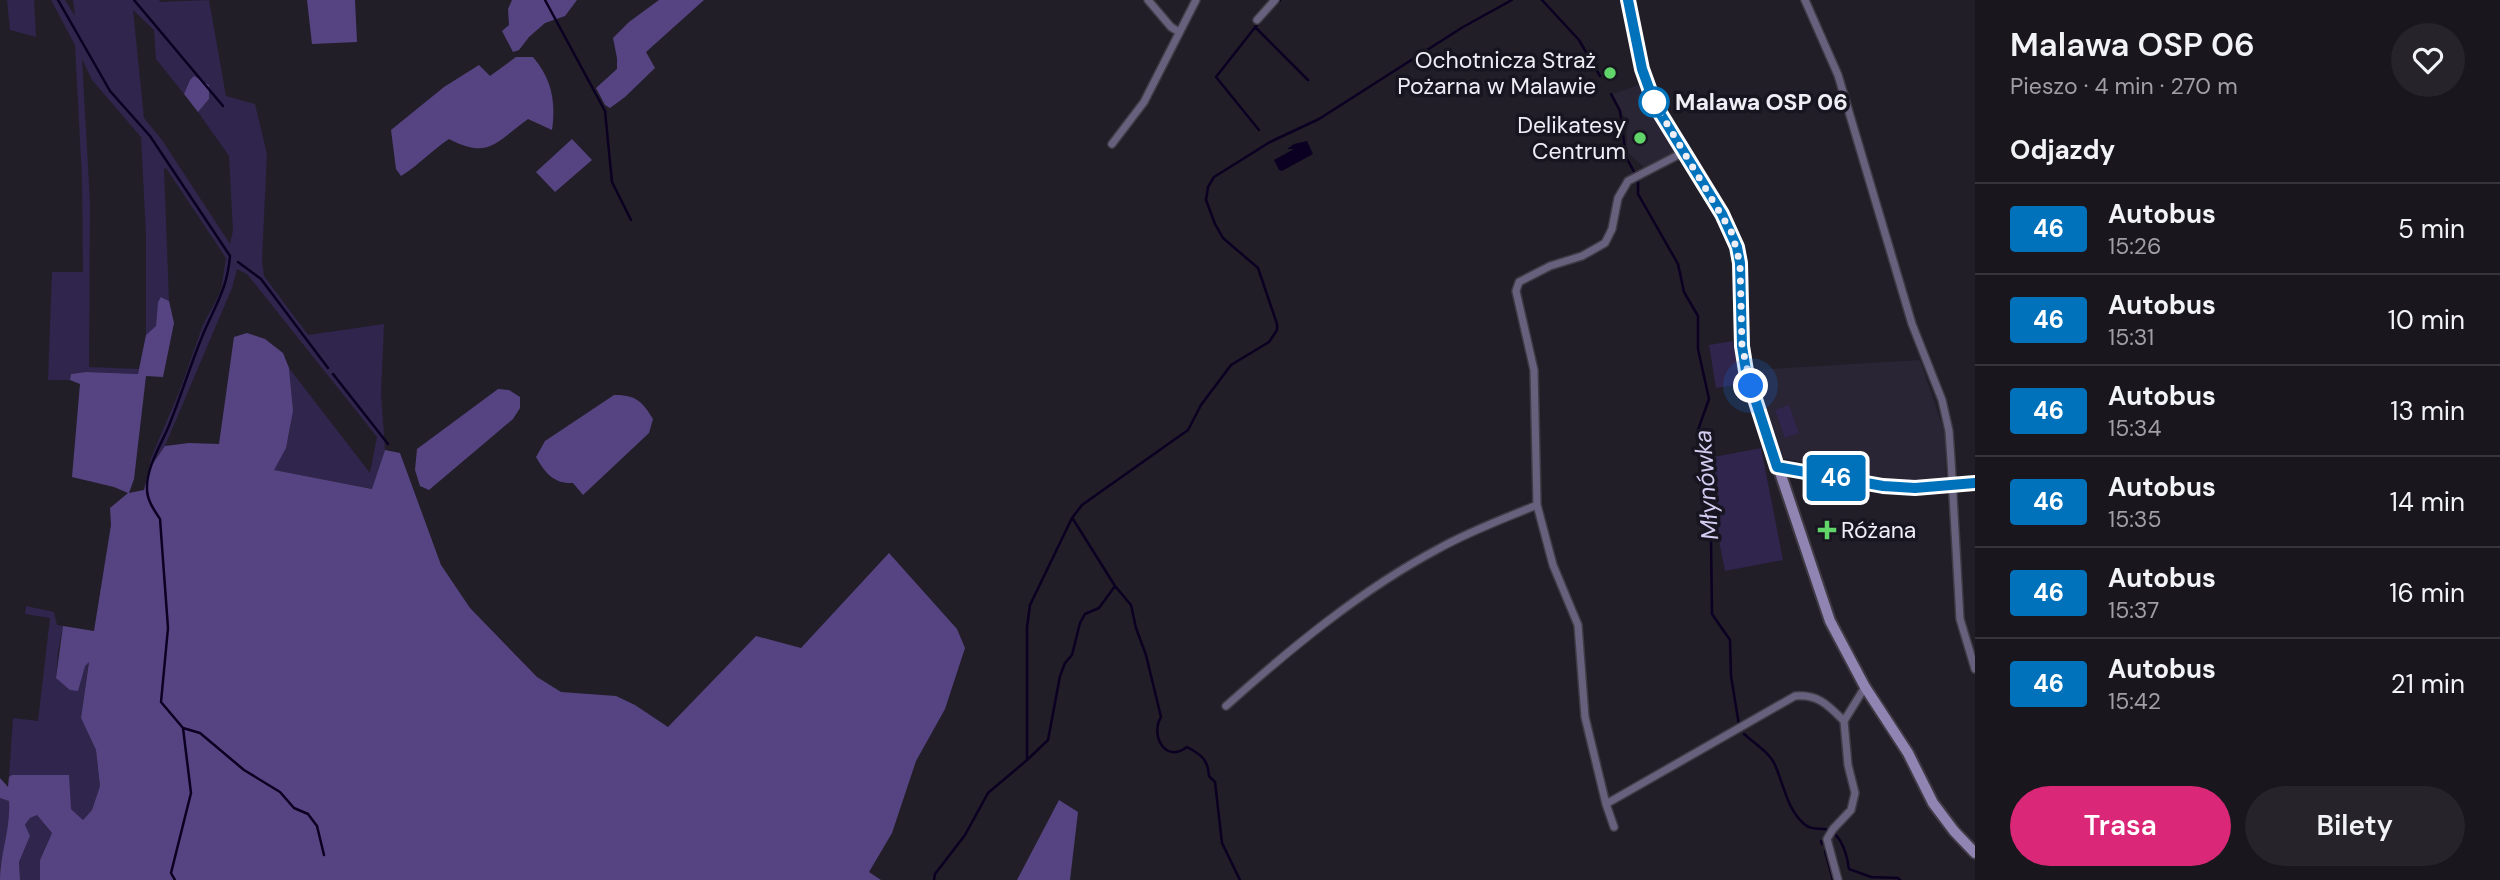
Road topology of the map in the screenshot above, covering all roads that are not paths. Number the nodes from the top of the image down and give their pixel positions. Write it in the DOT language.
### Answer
graph roads {
  1 [pos="1148,0"];
  2 [pos="1196,0"];
  3 [pos="1275,0"];
  4 [pos="1628,0"];
  5 [pos="1805,0"];
  6 [pos="1257,20"];
  7 [pos="1179,32"];
  8 [pos="1112,144"];
  9 [pos="1684,152"];
  10 [pos="1777,467"];
  11 [pos="1975,483"];
  12 [pos="1951,486"];
  13 [pos="1536,505"];
  14 [pos="1975,669"];
  15 [pos="1865,687"];
  16 [pos="1226,706"];
  17 [pos="1844,721"];
  18 [pos="1606,804"];
  19 [pos="1614,827"];
  20 [pos="1975,853"];
  21 [pos="1838,880"];
  1 -- 7 [label="street"];
  2 -- 7 [label="street"];
  3 -- 6 [label="street"];
  4 -- 9 [label="street"];
  5 -- 12 [label="street"];
  7 -- 8 [label="street"];
  9 -- 10 [label="street"];
  9 -- 13 [label="street"];
  10 -- 12 [label="street"];
  10 -- 15 [label="street"];
  11 -- 12 [label="street"];
  12 -- 14 [label="street"];
  13 -- 16 [label="street"];
  13 -- 18 [label="street"];
  15 -- 17 [label="street"];
  15 -- 20 [label="street"];
  17 -- 18 [label="street"];
  17 -- 21 [label="street"];
  18 -- 19 [label="street"];
}
